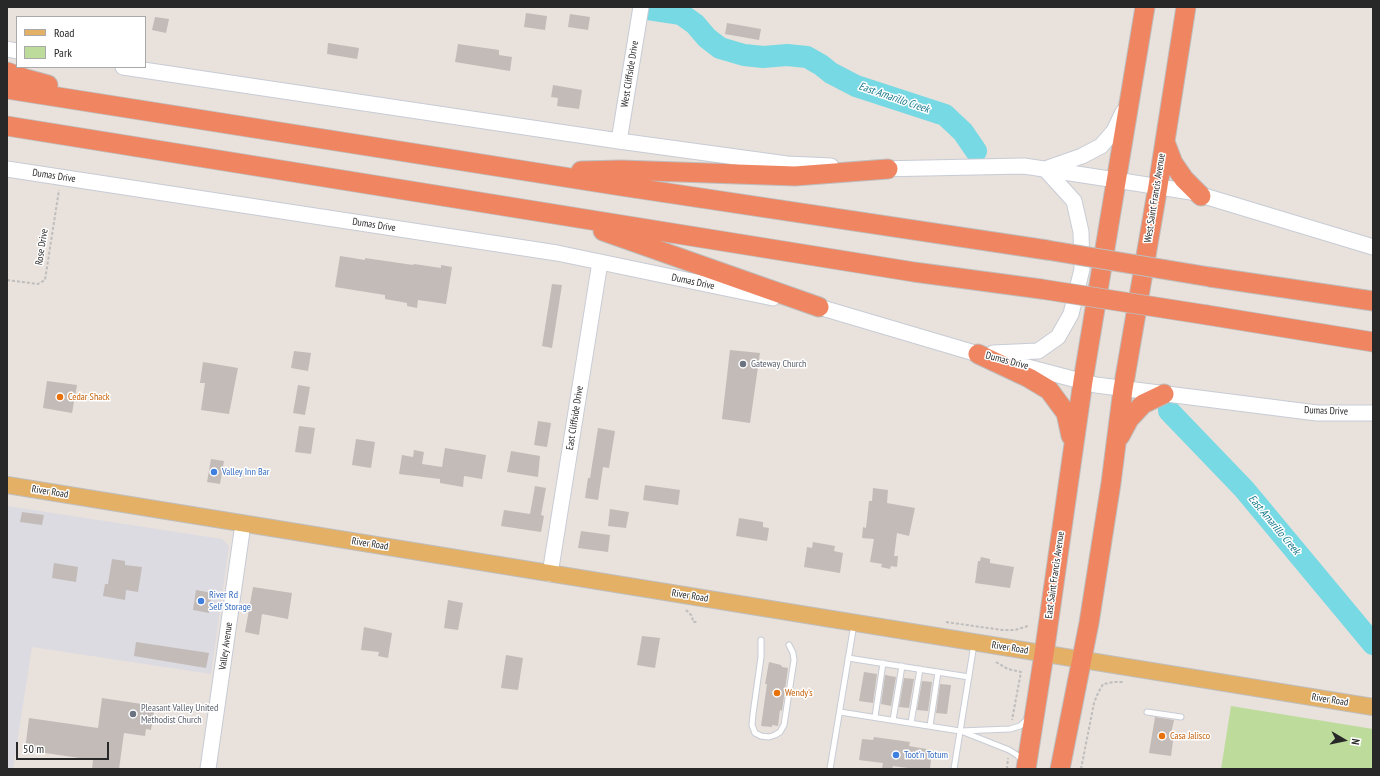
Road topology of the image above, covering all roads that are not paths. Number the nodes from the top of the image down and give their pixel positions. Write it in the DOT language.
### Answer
graph roads {
  1 [pos="641,7"];
  2 [pos="1145,7"];
  3 [pos="1186,7"];
  4 [pos="130,68"];
  5 [pos="7,72"];
  6 [pos="7,89"];
  7 [pos="1130,96"];
  8 [pos="172,116"];
  9 [pos="7,126"];
  10 [pos="7,132"];
  11 [pos="49,133"];
  12 [pos="619,141"];
  13 [pos="1165,142"];
  14 [pos="7,169"];
  15 [pos="888,169"];
  16 [pos="1045,169"];
  17 [pos="527,171"];
  18 [pos="1116,180"];
  19 [pos="1158,186"];
  20 [pos="1201,196"];
  21 [pos="561,216"];
  22 [pos="1373,247"];
  23 [pos="600,262"];
  24 [pos="1373,301"];
  25 [pos="819,306"];
  26 [pos="1373,342"];
  27 [pos="978,354"];
  28 [pos="1083,382"];
  29 [pos="1123,389"];
  30 [pos="1164,394"];
  31 [pos="1373,413"];
  32 [pos="1116,444"];
  33 [pos="1073,449"];
  34 [pos="7,485"];
  35 [pos="243,524"];
  36 [pos="550,574"];
  37 [pos="854,623"];
  38 [pos="761,640"];
  39 [pos="975,642"];
  40 [pos="789,645"];
  41 [pos="1044,654"];
  42 [pos="848,658"];
  43 [pos="1082,660"];
  44 [pos="883,664"];
  45 [pos="902,666"];
  46 [pos="920,669"];
  47 [pos="938,672"];
  48 [pos="969,677"];
  49 [pos="1373,707"];
  50 [pos="840,712"];
  51 [pos="1147,712"];
  52 [pos="1034,715"];
  53 [pos="875,717"];
  54 [pos="1181,717"];
  55 [pos="893,720"];
  56 [pos="911,723"];
  57 [pos="930,726"];
  58 [pos="960,731"];
  59 [pos="1026,767"];
  60 [pos="208,769"];
  61 [pos="830,769"];
  62 [pos="954,769"];
  63 [pos="1060,769"];
  1 -- 12 [label="main road, West Cliffside Drive"];
  2 -- 7 [label="highway"];
  3 -- 13 [label="highway, West Saint Francis Avenue"];
  4 -- 12 [label="main road"];
  5 -- 8 [label="highway"];
  6 -- 8 [label="highway"];
  7 -- 16 [label="main road"];
  7 -- 18 [label="highway"];
  8 -- 17 [label="highway"];
  9 -- 11 [label="highway"];
  10 -- 11 [label="highway"];
  11 -- 21 [label="highway"];
  12 -- 15 [label="main road"];
  13 -- 19 [label="highway, West Saint Francis Avenue"];
  13 -- 20 [label="highway"];
  14 -- 23 [label="main road, Dumas Drive"];
  15 -- 16 [label="main road"];
  15 -- 17 [label="highway"];
  16 -- 18 [label="main road"];
  16 -- 27 [label="main road"];
  17 -- 24 [label="highway, bridge"];
  18 -- 19 [label="main road"];
  18 -- 28 [label="highway"];
  19 -- 20 [label="main road"];
  19 -- 29 [label="highway, West Saint Francis Avenue"];
  20 -- 22 [label="main road"];
  21 -- 25 [label="highway"];
  21 -- 26 [label="highway, bridge"];
  23 -- 25 [label="main road, Dumas Drive"];
  23 -- 36 [label="main road, East Cliffside Drive"];
  25 -- 27 [label="main road, Dumas Drive"];
  27 -- 28 [label="main road, Dumas Drive"];
  27 -- 33 [label="highway"];
  28 -- 29 [label="main road, Dumas Drive"];
  28 -- 33 [label="highway, East Saint Francis Avenue"];
  29 -- 30 [label="main road, Dumas Drive"];
  29 -- 32 [label="highway"];
  30 -- 31 [label="main road, Dumas Drive"];
  30 -- 32 [label="highway"];
  32 -- 43 [label="highway"];
  33 -- 41 [label="highway, East Saint Francis Avenue"];
  34 -- 35 [label="main road, River Road"];
  35 -- 36 [label="main road, River Road"];
  35 -- 60 [label="main road, Valley Avenue"];
  36 -- 37 [label="main road, River Road"];
  37 -- 39 [label="main road, River Road"];
  37 -- 42 [label="lane"];
  38 -- 40 [label="lane"];
  39 -- 41 [label="main road, River Road"];
  39 -- 48 [label="lane"];
  41 -- 43 [label="main road, River Road"];
  41 -- 52 [label="highway, East Saint Francis Avenue"];
  42 -- 44 [label="lane"];
  42 -- 50 [label="lane"];
  43 -- 49 [label="main road, River Road"];
  43 -- 63 [label="highway"];
  44 -- 45 [label="lane"];
  44 -- 53 [label="lane"];
  45 -- 46 [label="lane"];
  45 -- 55 [label="lane"];
  46 -- 47 [label="lane"];
  46 -- 56 [label="lane"];
  47 -- 48 [label="lane"];
  47 -- 57 [label="lane"];
  48 -- 58 [label="lane"];
  50 -- 53 [label="lane"];
  50 -- 61 [label="lane"];
  51 -- 54 [label="lane"];
  52 -- 58 [label="lane"];
  52 -- 59 [label="highway, East Saint Francis Avenue"];
  53 -- 55 [label="lane"];
  55 -- 56 [label="lane"];
  56 -- 57 [label="lane"];
  57 -- 58 [label="lane"];
  58 -- 59 [label="lane"];
  58 -- 62 [label="lane"];
}
